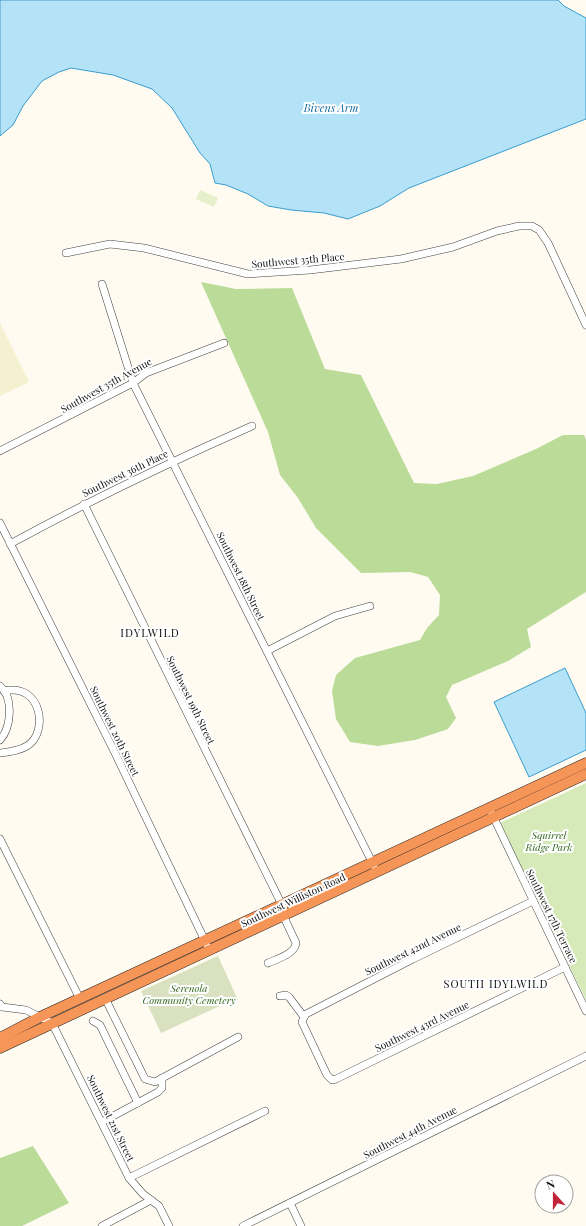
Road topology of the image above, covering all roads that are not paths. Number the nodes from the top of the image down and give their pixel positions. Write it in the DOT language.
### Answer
graph roads {
  1 [pos="66,253"];
  2 [pos="102,284"];
  3 [pos="586,325"];
  4 [pos="224,343"];
  5 [pos="133,384"];
  6 [pos="252,426"];
  7 [pos="0,452"];
  8 [pos="172,461"];
  9 [pos="84,504"];
  10 [pos="0,523"];
  11 [pos="10,544"];
  12 [pos="370,606"];
  13 [pos="267,651"];
  14 [pos="2,688"];
  15 [pos="0,740"];
  16 [pos="0,753"];
  17 [pos="586,763"];
  18 [pos="586,774"];
  19 [pos="492,813"];
  20 [pos="0,839"];
  21 [pos="374,867"];
  22 [pos="533,902"];
  23 [pos="282,905"];
  24 [pos="283,915"];
  25 [pos="207,945"];
  26 [pos="268,963"];
  27 [pos="565,967"];
  28 [pos="280,996"];
  29 [pos="105,998"];
  30 [pos="80,999"];
  31 [pos="0,1004"];
  32 [pos="586,1011"];
  33 [pos="40,1017"];
  34 [pos="304,1017"];
  35 [pos="93,1021"];
  36 [pos="52,1023"];
  37 [pos="238,1037"];
  38 [pos="0,1038"];
  39 [pos="0,1048"];
  40 [pos="586,1056"];
  41 [pos="162,1078"];
  42 [pos="138,1103"];
  43 [pos="265,1111"];
  44 [pos="102,1122"];
  45 [pos="129,1178"];
  46 [pos="151,1200"];
  47 [pos="290,1203"];
  48 [pos="102,1226"];
  49 [pos="169,1226"];
  50 [pos="243,1226"];
  51 [pos="301,1226"];
  1 -- 3 [label="street, Southwest 35th Place"];
  2 -- 5 [label="street, Southwest 18th Street"];
  4 -- 5 [label="street, Southwest 35th Avenue"];
  5 -- 7 [label="street, Southwest 35th Avenue"];
  5 -- 8 [label="street, Southwest 18th Street"];
  6 -- 8 [label="street, Southwest 36th Place"];
  8 -- 9 [label="street, Southwest 36th Place"];
  8 -- 13 [label="street, Southwest 18th Street"];
  9 -- 11 [label="street, Southwest 36th Place"];
  9 -- 23 [label="street, Southwest 19th Street"];
  10 -- 11 [label="street, Southwest 20th Street"];
  11 -- 25 [label="street, Southwest 20th Street"];
  12 -- 13 [label="street"];
  13 -- 21 [label="street, Southwest 18th Street"];
  14 -- 15 [label="street"];
  14 -- 16 [label="street"];
  17 -- 19 [label="highway, Southwest Williston Road"];
  18 -- 19 [label="highway, Southwest Williston Road"];
  19 -- 21 [label="highway, Southwest Williston Road"];
  19 -- 22 [label="street, Southwest 17th Terrace"];
  20 -- 30 [label="street"];
  21 -- 23 [label="highway, Southwest Williston Road"];
  21 -- 24 [label="highway, Southwest Williston Road"];
  22 -- 27 [label="street, Southwest 17th Terrace"];
  22 -- 34 [label="street, Southwest 42nd Avenue"];
  23 -- 25 [label="highway, Southwest Williston Road"];
  24 -- 25 [label="highway, Southwest Williston Road"];
  24 -- 26 [label="street"];
  25 -- 29 [label="highway, Southwest Williston Road"];
  25 -- 30 [label="highway, Southwest Williston Road"];
  27 -- 32 [label="street, Southwest 17th Terrace"];
  27 -- 34 [label="street, Southwest 43rd Avenue"];
  28 -- 34 [label="street"];
  29 -- 36 [label="highway, Southwest Williston Road"];
  29 -- 41 [label="street"];
  30 -- 33 [label="highway, Southwest Williston Road"];
  31 -- 33 [label="street"];
  33 -- 36 [label="street"];
  33 -- 38 [label="highway, Southwest Williston Road"];
  35 -- 42 [label="street"];
  36 -- 39 [label="highway, Southwest Williston Road"];
  36 -- 44 [label="street, Southwest 21st Street"];
  37 -- 41 [label="street"];
  40 -- 47 [label="street, Southwest 44th Avenue"];
  41 -- 42 [label="street"];
  42 -- 44 [label="street"];
  43 -- 45 [label="street"];
  44 -- 45 [label="street, Southwest 21st Street"];
  45 -- 46 [label="street, Southwest 21st Street"];
  46 -- 48 [label="street"];
  46 -- 49 [label="street, Southwest 21st Street"];
  47 -- 50 [label="street, Southwest 44th Avenue"];
  47 -- 51 [label="street"];
}
